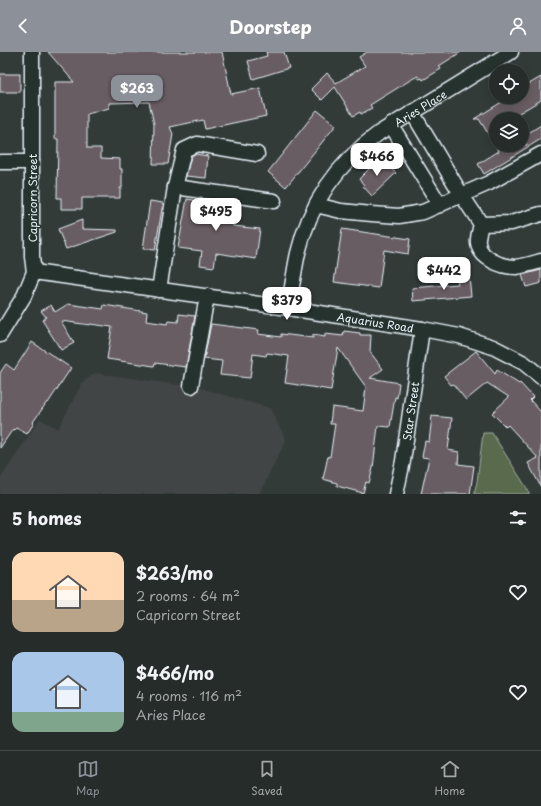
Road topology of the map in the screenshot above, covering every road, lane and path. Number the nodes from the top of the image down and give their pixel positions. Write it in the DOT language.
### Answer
graph roads {
  1 [pos="32,52"];
  2 [pos="511,52"];
  3 [pos="412,112"];
  4 [pos="391,125"];
  5 [pos="257,154"];
  6 [pos="541,154"];
  7 [pos="0,162"];
  8 [pos="32,162"];
  9 [pos="175,187"];
  10 [pos="461,194"];
  11 [pos="274,201"];
  12 [pos="316,205"];
  13 [pos="440,205"];
  14 [pos="541,214"];
  15 [pos="481,224"];
  16 [pos="541,261"];
  17 [pos="34,272"];
  18 [pos="159,290"];
  19 [pos="207,296"];
  20 [pos="288,308"];
  21 [pos="422,329"];
  22 [pos="0,335"];
  23 [pos="541,377"];
  24 [pos="191,386"];
  25 [pos="396,494"];
  1 -- 8 [label="street, Capricorn Street"];
  2 -- 3 [label="street, Aries Place"];
  3 -- 4 [label="street, Aries Place"];
  3 -- 10 [label="street"];
  4 -- 12 [label="street, Aries Place"];
  4 -- 13 [label="street"];
  5 -- 9 [label="street"];
  6 -- 10 [label="street"];
  7 -- 8 [label="street"];
  8 -- 17 [label="street, Capricorn Street"];
  9 -- 11 [label="street"];
  9 -- 18 [label="street"];
  10 -- 13 [label="street"];
  10 -- 15 [label="street"];
  12 -- 13 [label="street"];
  12 -- 20 [label="street, Aries Place"];
  14 -- 15 [label="street"];
  15 -- 16 [label="street"];
  17 -- 18 [label="street, Aquarius Road"];
  17 -- 22 [label="street, Capricorn Street"];
  18 -- 19 [label="street, Aquarius Road"];
  19 -- 20 [label="street, Aquarius Road"];
  19 -- 24 [label="street"];
  20 -- 21 [label="street, Aquarius Road"];
  21 -- 23 [label="street, Aquarius Road"];
  21 -- 25 [label="street, Star Street"];
}
